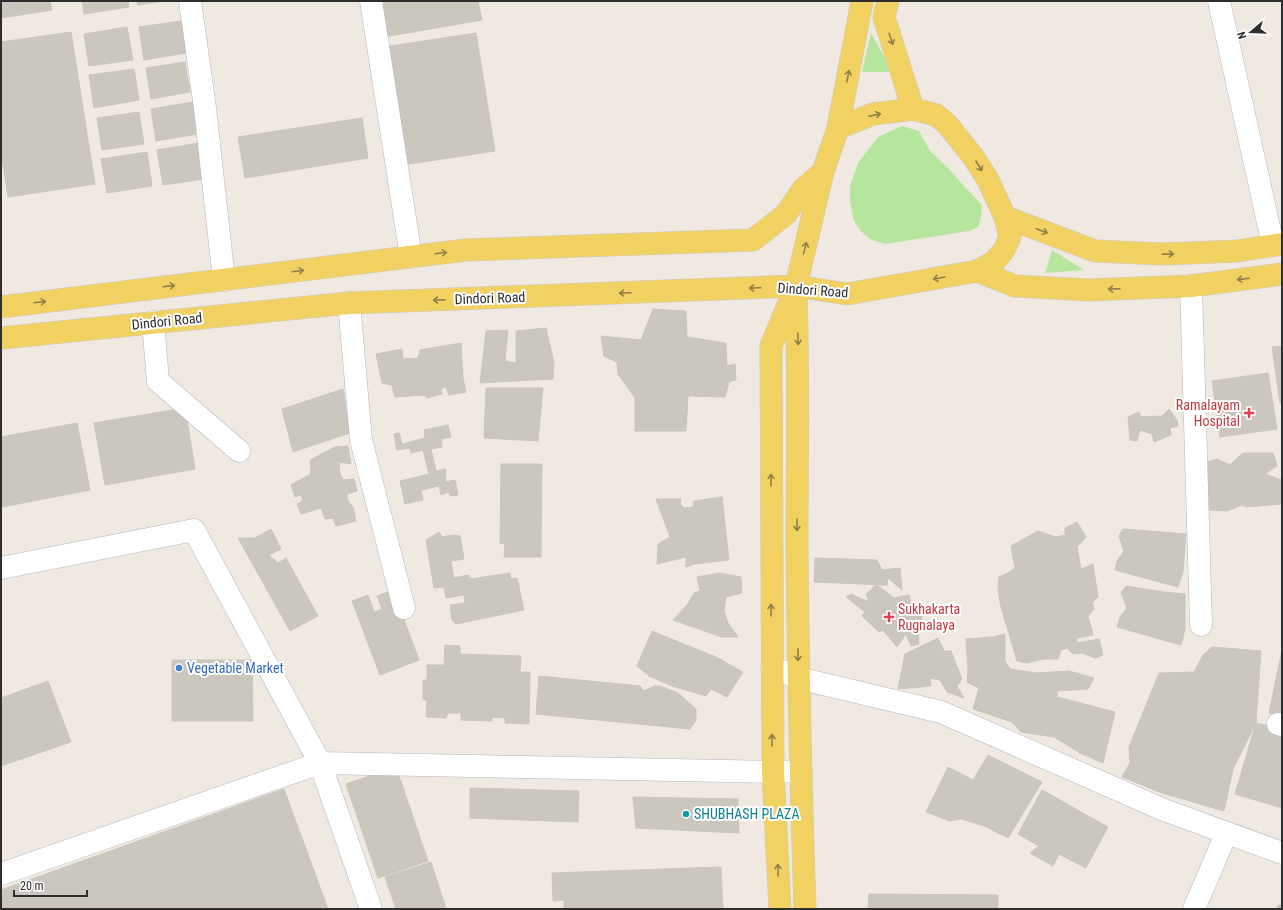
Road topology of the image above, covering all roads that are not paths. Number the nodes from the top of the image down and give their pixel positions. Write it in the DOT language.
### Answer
graph roads {
  1 [pos="190,1"];
  2 [pos="371,1"];
  3 [pos="862,1"];
  4 [pos="888,1"];
  5 [pos="1219,1"];
  6 [pos="913,109"];
  7 [pos="838,128"];
  8 [pos="823,172"];
  9 [pos="1005,217"];
  10 [pos="1278,244"];
  11 [pos="411,256"];
  12 [pos="978,271"];
  13 [pos="1282,274"];
  14 [pos="224,280"];
  15 [pos="796,286"];
  16 [pos="1191,286"];
  17 [pos="349,303"];
  18 [pos="1,307"];
  19 [pos="153,322"];
  20 [pos="1,338"];
  21 [pos="239,451"];
  22 [pos="1,568"];
  23 [pos="404,608"];
  24 [pos="1201,625"];
  25 [pos="772,667"];
  26 [pos="798,678"];
  27 [pos="320,763"];
  28 [pos="801,771"];
  29 [pos="773,772"];
  30 [pos="1226,834"];
  31 [pos="1282,853"];
  32 [pos="1,874"];
  33 [pos="371,909"];
  34 [pos="780,909"];
  35 [pos="805,909"];
  36 [pos="1194,909"];
  1 -- 14 [label="street"];
  2 -- 11 [label="street"];
  7 -- 3 [label="main road, one-way"];
  4 -- 6 [label="main road, one-way"];
  5 -- 10 [label="street"];
  7 -- 6 [label="main road, one-way"];
  6 -- 9 [label="main road, one-way"];
  7 -- 8 [label="main road"];
  11 -- 8 [label="main road, one-way"];
  15 -- 8 [label="main road, one-way"];
  9 -- 10 [label="main road, one-way"];
  9 -- 12 [label="main road"];
  14 -- 11 [label="main road, one-way"];
  12 -- 15 [label="main road, Dindori Road, one-way"];
  16 -- 12 [label="main road, one-way"];
  13 -- 16 [label="main road, one-way"];
  18 -- 14 [label="main road, one-way"];
  15 -- 17 [label="main road, Dindori Road, one-way"];
  25 -- 15 [label="main road, one-way"];
  15 -- 26 [label="main road, one-way"];
  16 -- 24 [label="street"];
  17 -- 19 [label="main road, Dindori Road"];
  17 -- 23 [label="street"];
  19 -- 20 [label="main road, Dindori Road"];
  19 -- 21 [label="street"];
  22 -- 27 [label="street"];
  25 -- 26 [label="street"];
  29 -- 25 [label="main road, one-way"];
  26 -- 28 [label="main road"];
  26 -- 30 [label="street"];
  27 -- 29 [label="street"];
  27 -- 32 [label="street"];
  27 -- 33 [label="street"];
  28 -- 29 [label="street"];
  28 -- 35 [label="main road"];
  34 -- 29 [label="main road, one-way"];
  30 -- 31 [label="street"];
  30 -- 36 [label="street"];
}
